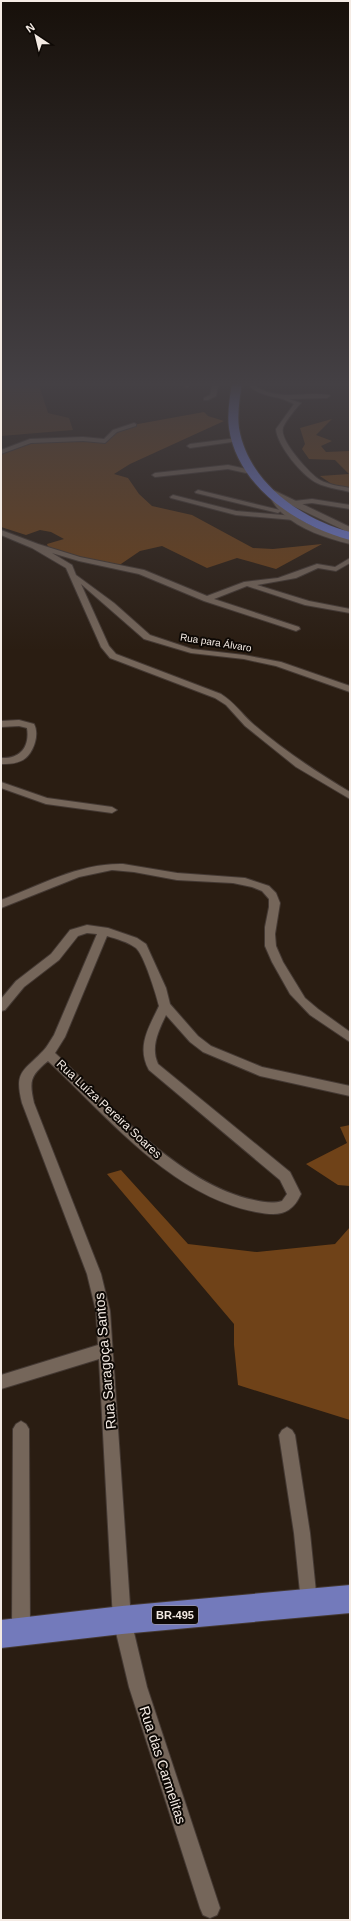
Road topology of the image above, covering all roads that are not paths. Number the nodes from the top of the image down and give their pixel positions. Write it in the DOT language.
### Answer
graph roads {
  1 [pos="253,471"];
  2 [pos="185,472"];
  3 [pos="306,472"];
  4 [pos="154,475"];
  5 [pos="350,490"];
  6 [pos="198,492"];
  7 [pos="270,493"];
  8 [pos="173,497"];
  9 [pos="294,503"];
  10 [pos="350,507"];
  11 [pos="284,512"];
  12 [pos="294,518"];
  13 [pos="336,524"];
  14 [pos="321,529"];
  15 [pos="1,532"];
  16 [pos="346,535"];
  17 [pos="35,546"];
  18 [pos="350,560"];
  19 [pos="336,569"];
  20 [pos="350,572"];
  21 [pos="74,575"];
  22 [pos="247,584"];
  23 [pos="207,599"];
  24 [pos="350,611"];
  25 [pos="296,629"];
  26 [pos="350,689"];
  27 [pos="1,724"];
  28 [pos="1,761"];
  29 [pos="1,785"];
  30 [pos="350,796"];
  31 [pos="112,810"];
  32 [pos="1,904"];
  33 [pos="104,931"];
  34 [pos="165,1006"];
  35 [pos="1,1007"];
  36 [pos="350,1038"];
  37 [pos="48,1054"];
  38 [pos="350,1090"];
  39 [pos="106,1350"];
  40 [pos="1,1382"];
  41 [pos="21,1429"];
  42 [pos="287,1435"];
  43 [pos="350,1599"];
  44 [pos="309,1603"];
  45 [pos="122,1620"];
  46 [pos="11,1633"];
  47 [pos="210,1908"];
  1 -- 7 [label="highway"];
  2 -- 4 [label="street"];
  3 -- 5 [label="street"];
  6 -- 11 [label="street"];
  7 -- 9 [label="street"];
  7 -- 11 [label="street"];
  7 -- 14 [label="highway"];
  8 -- 12 [label="street"];
  9 -- 10 [label="street"];
  9 -- 13 [label="street"];
  11 -- 12 [label="street"];
  12 -- 14 [label="street"];
  13 -- 14 [label="street"];
  13 -- 16 [label="street"];
  14 -- 16 [label="highway"];
  15 -- 17 [label="street"];
  17 -- 21 [label="street"];
  17 -- 23 [label="street"];
  18 -- 19 [label="street"];
  19 -- 20 [label="street"];
  19 -- 22 [label="street"];
  21 -- 26 [label="street, Rua para Álvaro"];
  21 -- 30 [label="street"];
  22 -- 23 [label="street"];
  22 -- 24 [label="street"];
  23 -- 25 [label="street"];
  27 -- 28 [label="street"];
  29 -- 31 [label="street"];
  32 -- 36 [label="street"];
  33 -- 34 [label="street"];
  33 -- 35 [label="street"];
  33 -- 37 [label="street, Rua Luíza Pereira Soares"];
  34 -- 37 [label="street, Rua Luíza Pereira Soares"];
  34 -- 38 [label="street"];
  37 -- 39 [label="street, Rua Saragoça Santos"];
  39 -- 40 [label="street"];
  39 -- 45 [label="street, Rua Saragoça Santos"];
  41 -- 46 [label="street"];
  42 -- 44 [label="street"];
  43 -- 44 [label="main road, BR-495"];
  44 -- 45 [label="main road, BR-495"];
  45 -- 46 [label="main road, BR-495"];
  45 -- 47 [label="street, Rua das Carmelitas"];
}
